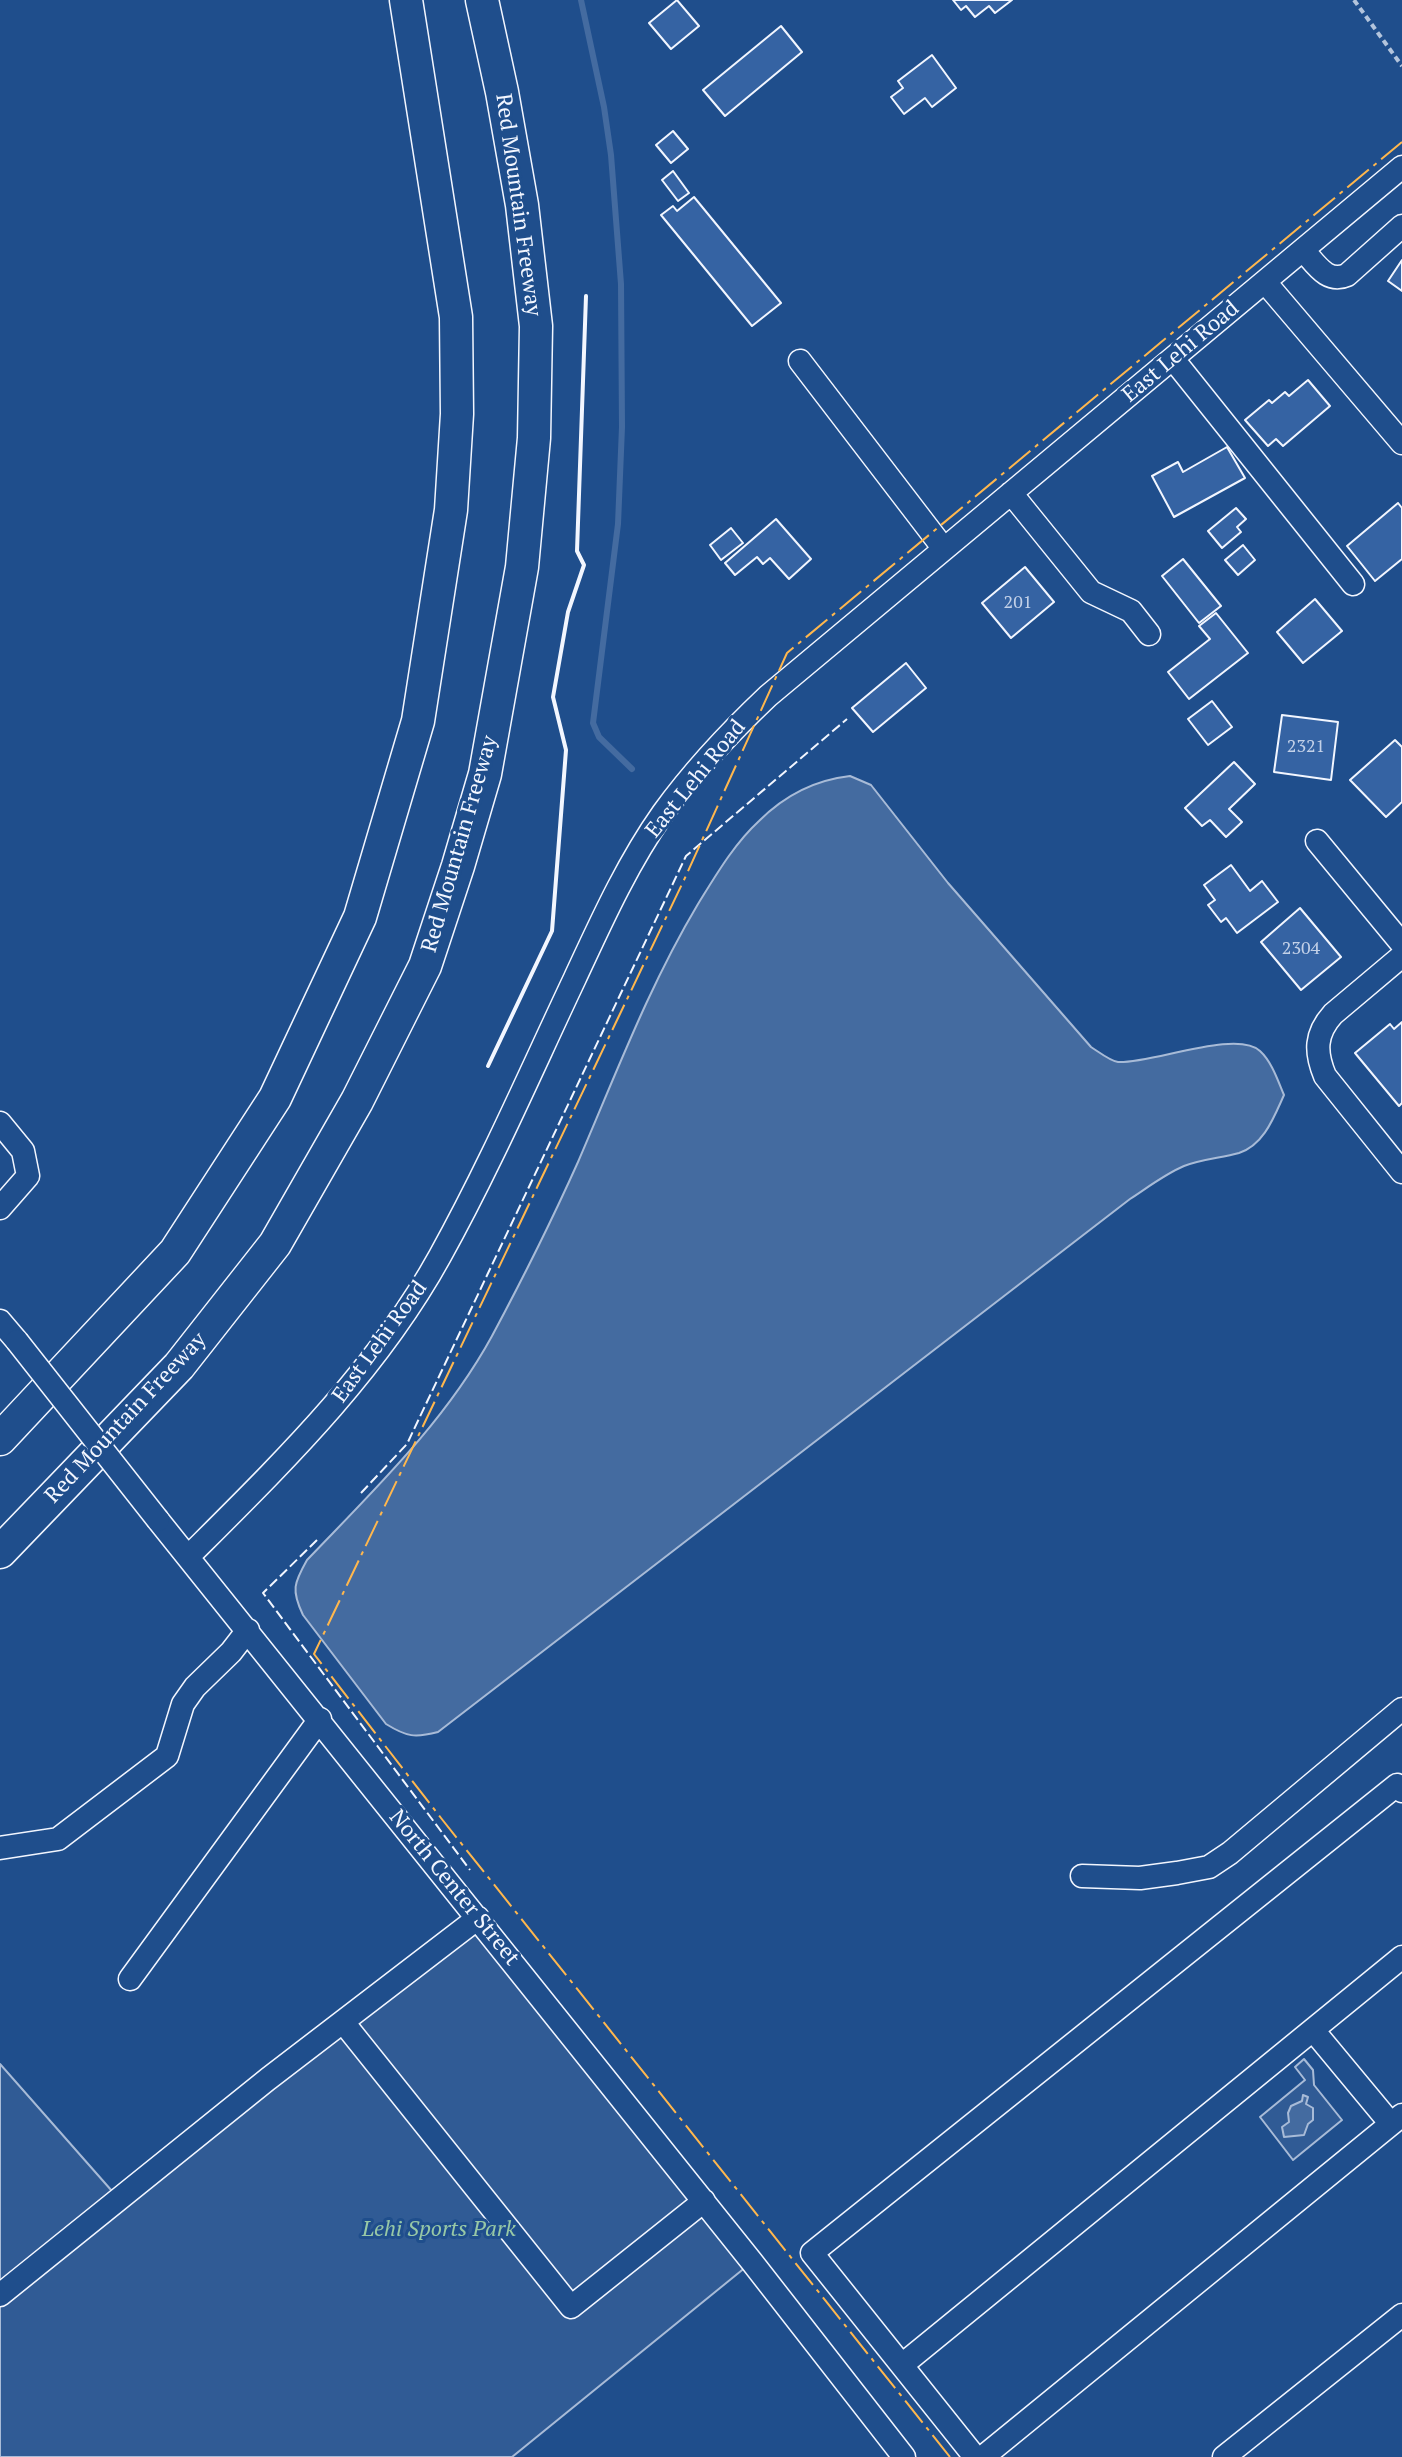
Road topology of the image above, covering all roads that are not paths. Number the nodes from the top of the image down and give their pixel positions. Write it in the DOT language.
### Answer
graph roads {
  1 [pos="406,0"];
  2 [pos="482,0"];
  3 [pos="1402,167"];
  4 [pos="1402,226"];
  5 [pos="1303,250"];
  6 [pos="1265,282"];
  7 [pos="1173,359"];
  8 [pos="800,361"];
  9 [pos="1402,443"];
  10 [pos="1011,493"];
  11 [pos="944,549"];
  12 [pos="1353,584"];
  13 [pos="1149,634"];
  14 [pos="1317,841"];
  15 [pos="1402,944"];
  16 [pos="1402,956"];
  17 [pos="0,1123"];
  18 [pos="1402,1172"];
  19 [pos="0,1208"];
  20 [pos="0,1321"];
  21 [pos="0,1439"];
  22 [pos="0,1552"];
  23 [pos="189,1556"];
  24 [pos="248,1630"];
  25 [pos="1402,1709"];
  26 [pos="320,1719"];
  27 [pos="1402,1791"];
  28 [pos="0,1848"];
  29 [pos="1082,1876"];
  30 [pos="478,1918"];
  31 [pos="1402,1957"];
  32 [pos="130,1979"];
  33 [pos="343,2022"];
  34 [pos="1313,2030"];
  35 [pos="1396,2120"];
  36 [pos="704,2201"];
  37 [pos="0,2295"];
  38 [pos="1402,2315"];
  39 [pos="902,2365"];
  40 [pos="904,2457"];
  41 [pos="975,2457"];
  42 [pos="983,2457"];
  43 [pos="1224,2457"];
  1 -- 21 [label="highway"];
  2 -- 22 [label="highway, Red Mountain Freeway"];
  3 -- 5 [label="street, East Lehi Road"];
  4 -- 5 [label="street"];
  5 -- 6 [label="street, East Lehi Road"];
  6 -- 7 [label="street, East Lehi Road"];
  6 -- 9 [label="street"];
  7 -- 10 [label="street, East Lehi Road"];
  7 -- 12 [label="street"];
  8 -- 11 [label="street"];
  10 -- 11 [label="street, East Lehi Road"];
  10 -- 13 [label="street"];
  11 -- 23 [label="street, East Lehi Road"];
  14 -- 15 [label="street"];
  16 -- 18 [label="street"];
  17 -- 19 [label="street"];
  20 -- 23 [label="street, North Center Street, bridge"];
  23 -- 24 [label="street, North Center Street"];
  24 -- 26 [label="street, North Center Street"];
  24 -- 28 [label="street"];
  25 -- 29 [label="street"];
  26 -- 30 [label="street, North Center Street"];
  26 -- 32 [label="street"];
  27 -- 39 [label="street"];
  30 -- 33 [label="street"];
  30 -- 36 [label="street, North Center Street"];
  31 -- 34 [label="street"];
  33 -- 36 [label="street"];
  33 -- 37 [label="street"];
  34 -- 35 [label="street"];
  34 -- 39 [label="street"];
  35 -- 42 [label="street"];
  36 -- 40 [label="street, North Center Street"];
  38 -- 43 [label="street"];
  39 -- 41 [label="street"];
}
